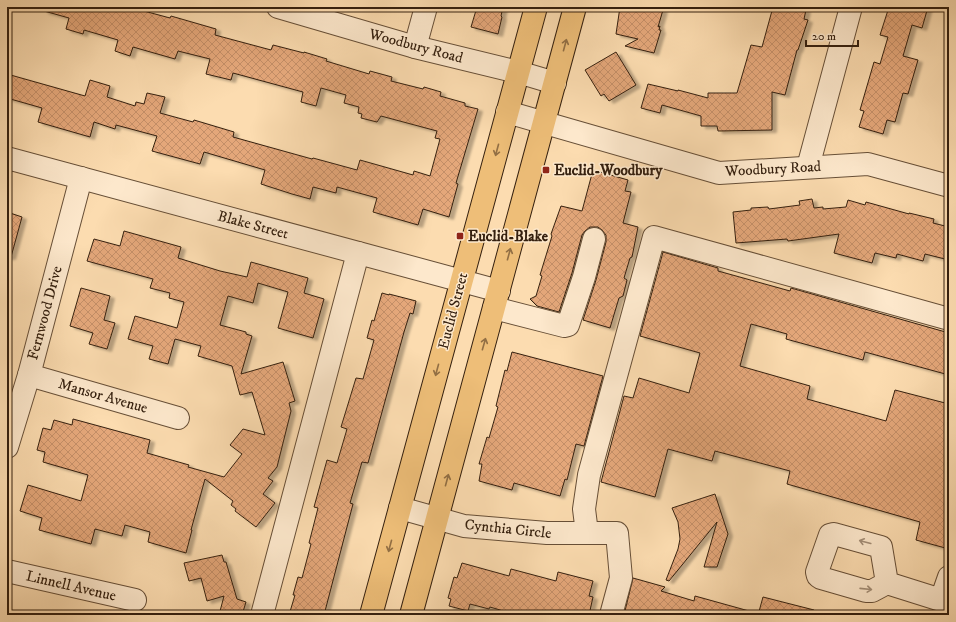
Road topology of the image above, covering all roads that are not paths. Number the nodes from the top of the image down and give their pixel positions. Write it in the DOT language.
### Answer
graph roads {
  1 [pos="278,7"];
  2 [pos="426,7"];
  3 [pos="536,7"];
  4 [pos="575,7"];
  5 [pos="851,7"];
  6 [pos="310,11"];
  7 [pos="415,47"];
  8 [pos="518,72"];
  9 [pos="555,83"];
  10 [pos="507,112"];
  11 [pos="545,122"];
  12 [pos="7,158"];
  13 [pos="808,167"];
  14 [pos="81,178"];
  15 [pos="949,186"];
  16 [pos="594,239"];
  17 [pos="358,253"];
  18 [pos="461,281"];
  19 [pos="497,300"];
  20 [pos="949,319"];
  21 [pos="29,375"];
  22 [pos="178,418"];
  23 [pos="7,447"];
  24 [pos="400,508"];
  25 [pos="437,518"];
  26 [pos="587,534"];
  27 [pos="7,571"];
  28 [pos="949,577"];
  29 [pos="886,583"];
  30 [pos="135,600"];
  31 [pos="262,615"];
  32 [pos="371,615"];
  33 [pos="411,615"];
  34 [pos="611,615"];
  1 -- 6 [label="street, Woodbury Road"];
  2 -- 7 [label="street"];
  3 -- 8 [label="main road, Euclid Street"];
  9 -- 4 [label="main road, one-way"];
  5 -- 13 [label="street"];
  6 -- 7 [label="street, Woodbury Road"];
  7 -- 8 [label="street, Woodbury Road"];
  8 -- 9 [label="street, Woodbury Road"];
  8 -- 10 [label="main road, Euclid Street"];
  9 -- 11 [label="main road"];
  10 -- 11 [label="street, Woodbury Road"];
  10 -- 18 [label="main road, Euclid Street, one-way"];
  11 -- 13 [label="street, Woodbury Road"];
  19 -- 11 [label="main road, one-way"];
  12 -- 14 [label="street, Blake Street"];
  13 -- 15 [label="street, Woodbury Road"];
  14 -- 17 [label="street, Blake Street"];
  14 -- 21 [label="street, Fernwood Drive"];
  16 -- 19 [label="street, Blake Street"];
  17 -- 18 [label="street, Blake Street"];
  17 -- 31 [label="street"];
  18 -- 19 [label="street, Blake Street"];
  18 -- 24 [label="main road, Euclid Street, one-way"];
  25 -- 19 [label="main road, one-way"];
  20 -- 26 [label="street"];
  21 -- 22 [label="street, Mansor Avenue"];
  21 -- 23 [label="street, Fernwood Drive"];
  24 -- 25 [label="street, Cynthia Circle"];
  24 -- 32 [label="main road, Euclid Street, one-way"];
  25 -- 26 [label="street, Cynthia Circle"];
  25 -- 33 [label="main road"];
  26 -- 34 [label="street, Cynthia Circle"];
  27 -- 30 [label="street, Linnell Avenue"];
  28 -- 29 [label="street"];
}
